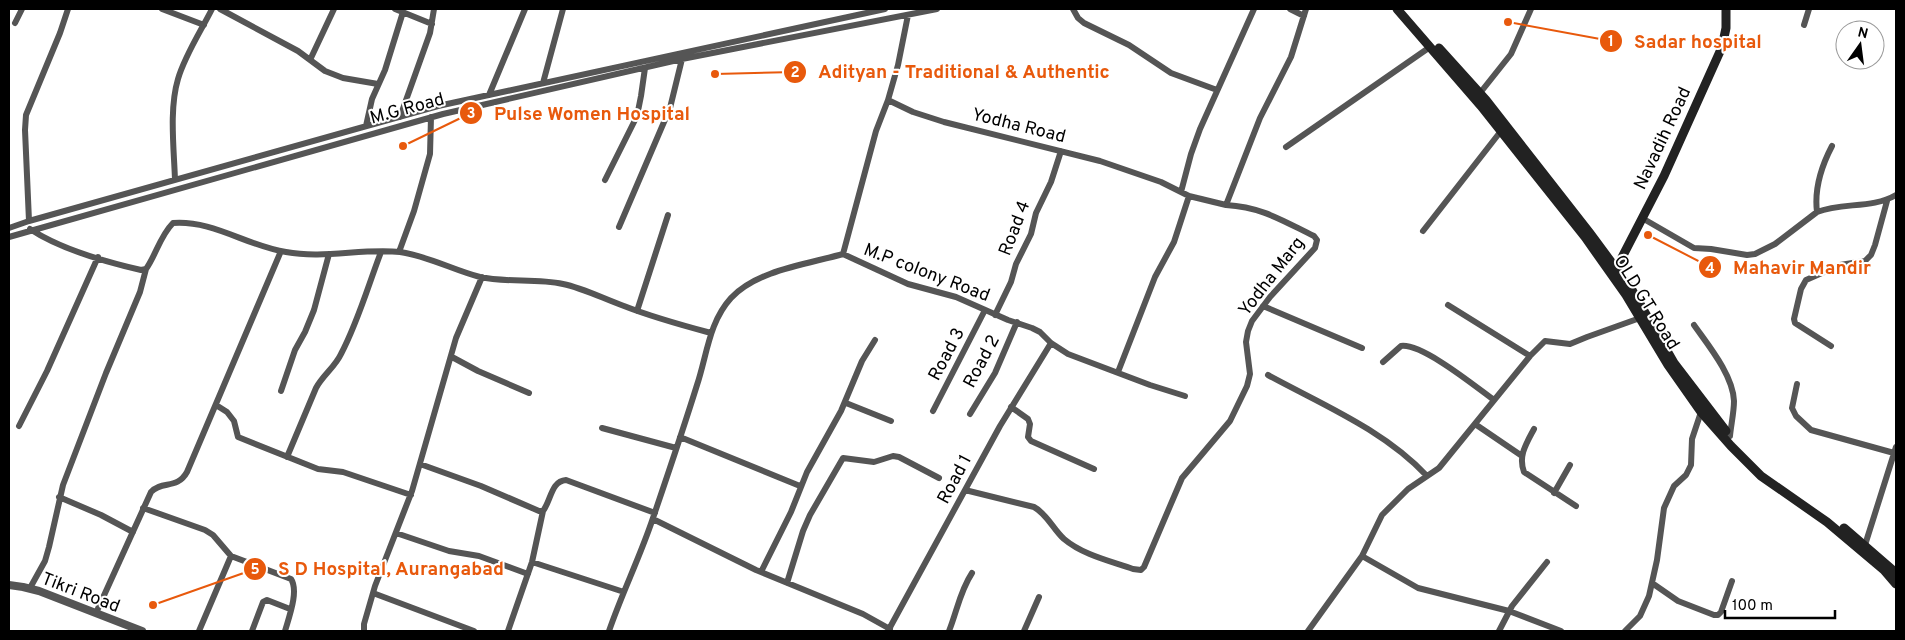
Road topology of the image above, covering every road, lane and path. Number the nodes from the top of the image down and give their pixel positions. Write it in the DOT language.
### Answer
graph roads {
  1 [pos="22,9"];
  2 [pos="68,9"];
  3 [pos="162,9"];
  4 [pos="212,9"];
  5 [pos="220,9"];
  6 [pos="334,9"];
  7 [pos="395,9"];
  8 [pos="434,9"];
  9 [pos="525,9"];
  10 [pos="563,9"];
  11 [pos="885,9"];
  12 [pos="937,9"];
  13 [pos="1073,9"];
  14 [pos="1254,9"];
  15 [pos="1290,9"];
  16 [pos="1396,9"];
  17 [pos="1404,9"];
  18 [pos="1530,9"];
  19 [pos="1726,9"];
  20 [pos="1810,9"];
  21 [pos="403,12"];
  22 [pos="1305,12"];
  23 [pos="908,15"];
  24 [pos="15,24"];
  25 [pos="432,24"];
  26 [pos="204,25"];
  27 [pos="1804,25"];
  28 [pos="1430,46"];
  29 [pos="682,59"];
  30 [pos="310,60"];
  31 [pos="645,68"];
  32 [pos="617,71"];
  33 [pos="543,83"];
  34 [pos="378,84"];
  35 [pos="1217,90"];
  36 [pos="1480,93"];
  37 [pos="489,95"];
  38 [pos="888,100"];
  39 [pos="433,108"];
  40 [pos="433,116"];
  41 [pos="400,117"];
  42 [pos="366,126"];
  43 [pos="1501,131"];
  44 [pos="1832,146"];
  45 [pos="1286,147"];
  46 [pos="1061,152"];
  47 [pos="175,180"];
  48 [pos="605,180"];
  49 [pos="1182,192"];
  50 [pos="1896,195"];
  51 [pos="1189,196"];
  52 [pos="1886,201"];
  53 [pos="1226,205"];
  54 [pos="1817,212"];
  55 [pos="668,215"];
  56 [pos="1642,218"];
  57 [pos="30,221"];
  58 [pos="619,227"];
  59 [pos="9,228"];
  60 [pos="30,229"];
  61 [pos="1423,231"];
  62 [pos="9,237"];
  63 [pos="282,251"];
  64 [pos="381,252"];
  65 [pos="399,252"];
  66 [pos="329,254"];
  67 [pos="843,254"];
  68 [pos="98,257"];
  69 [pos="146,269"];
  70 [pos="1613,271"];
  71 [pos="482,277"];
  72 [pos="1448,305"];
  73 [pos="1263,306"];
  74 [pos="985,310"];
  75 [pos="636,311"];
  76 [pos="995,315"];
  77 [pos="1640,318"];
  78 [pos="1017,322"];
  79 [pos="1694,325"];
  80 [pos="711,333"];
  81 [pos="875,340"];
  82 [pos="1051,343"];
  83 [pos="1831,346"];
  84 [pos="1362,348"];
  85 [pos="1530,356"];
  86 [pos="452,357"];
  87 [pos="1383,362"];
  88 [pos="1118,372"];
  89 [pos="1268,375"];
  90 [pos="1797,384"];
  91 [pos="281,391"];
  92 [pos="529,393"];
  93 [pos="1185,396"];
  94 [pos="1494,400"];
  95 [pos="846,403"];
  96 [pos="216,405"];
  97 [pos="1011,407"];
  98 [pos="933,411"];
  99 [pos="1701,412"];
  100 [pos="970,414"];
  101 [pos="891,421"];
  102 [pos="1475,424"];
  103 [pos="19,426"];
  104 [pos="602,428"];
  105 [pos="1534,429"];
  106 [pos="1730,436"];
  107 [pos="680,437"];
  108 [pos="676,448"];
  109 [pos="1895,450"];
  110 [pos="287,456"];
  111 [pos="1522,456"];
  112 [pos="420,464"];
  113 [pos="1570,465"];
  114 [pos="1094,469"];
  115 [pos="1427,476"];
  116 [pos="939,478"];
  117 [pos="800,486"];
  118 [pos="965,490"];
  119 [pos="1554,493"];
  120 [pos="411,495"];
  121 [pos="59,498"];
  122 [pos="1576,506"];
  123 [pos="143,508"];
  124 [pos="543,511"];
  125 [pos="654,516"];
  126 [pos="133,532"];
  127 [pos="396,533"];
  128 [pos="1865,545"];
  129 [pos="231,556"];
  130 [pos="1362,556"];
  131 [pos="532,562"];
  132 [pos="1547,562"];
  133 [pos="761,572"];
  134 [pos="972,573"];
  135 [pos="1896,573"];
  136 [pos="528,574"];
  137 [pos="1732,581"];
  138 [pos="787,583"];
  139 [pos="1652,583"];
  140 [pos="1896,584"];
  141 [pos="9,585"];
  142 [pos="30,588"];
  143 [pos="624,592"];
  144 [pos="373,593"];
  145 [pos="1039,598"];
  146 [pos="290,609"];
  147 [pos="1509,611"];
  148 [pos="96,613"];
  149 [pos="889,630"];
  150 [pos="142,631"];
  151 [pos="199,631"];
  152 [pos="252,631"];
  153 [pos="286,631"];
  154 [pos="364,631"];
  155 [pos="474,631"];
  156 [pos="508,631"];
  157 [pos="609,631"];
  158 [pos="949,631"];
  159 [pos="1024,631"];
  160 [pos="1308,631"];
  161 [pos="1499,631"];
  162 [pos="1561,631"];
  163 [pos="1625,631"];
  1 -- 24 [label="street"];
  2 -- 57 [label="street"];
  3 -- 26 [label="street"];
  4 -- 26 [label="street"];
  5 -- 30 [label="street"];
  6 -- 30 [label="street"];
  7 -- 21 [label="street"];
  8 -- 25 [label="street"];
  9 -- 37 [label="street"];
  10 -- 33 [label="street"];
  11 -- 32 [label="street, M.G Road"];
  12 -- 23 [label="street, M.G Road"];
  13 -- 35 [label="street"];
  14 -- 35 [label="street"];
  15 -- 22 [label="street"];
  16 -- 28 [label="main road, OLD GT Road"];
  17 -- 36 [label="main road, OLD GT Road"];
  18 -- 36 [label="street"];
  19 -- 56 [label="main road, Navadih Road"];
  20 -- 27 [label="street"];
  21 -- 25 [label="street"];
  21 -- 34 [label="street"];
  22 -- 53 [label="street"];
  23 -- 29 [label="street, M.G Road"];
  23 -- 38 [label="street"];
  25 -- 41 [label="street"];
  26 -- 47 [label="street"];
  28 -- 43 [label="main road, OLD GT Road"];
  28 -- 45 [label="street"];
  29 -- 31 [label="street, M.G Road"];
  29 -- 58 [label="street"];
  30 -- 34 [label="street"];
  31 -- 32 [label="street, M.G Road"];
  31 -- 48 [label="street"];
  32 -- 33 [label="street, M.G Road"];
  32 -- 40 [label="street, M.G Road"];
  33 -- 37 [label="street, M.G Road"];
  34 -- 42 [label="street"];
  35 -- 49 [label="street"];
  36 -- 70 [label="main road, OLD GT Road"];
  37 -- 39 [label="street, M.G Road"];
  38 -- 46 [label="street, Yodha Road"];
  38 -- 67 [label="street, M.P colony Road"];
  39 -- 40 [label="street"];
  39 -- 41 [label="street, M.G Road"];
  40 -- 60 [label="street, M.G Road"];
  40 -- 65 [label="street"];
  41 -- 42 [label="street, M.G Road"];
  42 -- 47 [label="street, M.G Road"];
  43 -- 61 [label="street"];
  43 -- 70 [label="main road, OLD GT Road"];
  44 -- 54 [label="street"];
  46 -- 49 [label="street, Yodha Road"];
  46 -- 76 [label="street, Road 4"];
  47 -- 57 [label="street, M.G Road"];
  49 -- 51 [label="street, Yodha Road"];
  50 -- 52 [label="street"];
  51 -- 53 [label="street, Yodha Road"];
  51 -- 88 [label="street"];
  52 -- 54 [label="street"];
  52 -- 83 [label="street"];
  53 -- 73 [label="street, Yodha Marg"];
  54 -- 56 [label="street"];
  55 -- 75 [label="street"];
  56 -- 70 [label="main road, Navadih Road"];
  57 -- 59 [label="street, M.G Road"];
  60 -- 62 [label="street, M.G Road"];
  60 -- 68 [label="street"];
  63 -- 66 [label="street"];
  63 -- 69 [label="street"];
  63 -- 96 [label="street"];
  64 -- 65 [label="street"];
  64 -- 66 [label="street"];
  64 -- 110 [label="street"];
  65 -- 71 [label="street"];
  66 -- 91 [label="street"];
  67 -- 74 [label="street, M.P colony Road"];
  67 -- 80 [label="street"];
  68 -- 69 [label="street"];
  68 -- 103 [label="street"];
  69 -- 121 [label="street"];
  70 -- 77 [label="main road, OLD GT Road"];
  70 -- 106 [label="main road, OLD GT Road"];
  71 -- 75 [label="street"];
  71 -- 86 [label="street"];
  72 -- 85 [label="street"];
  73 -- 84 [label="street"];
  73 -- 118 [label="street, Yodha Marg"];
  74 -- 76 [label="street, M.P colony Road"];
  74 -- 98 [label="street, Road 3"];
  75 -- 80 [label="street"];
  76 -- 78 [label="street, M.P colony Road"];
  77 -- 85 [label="street"];
  77 -- 99 [label="main road, OLD GT Road"];
  78 -- 82 [label="street, M.P colony Road"];
  78 -- 100 [label="street, Road 2"];
  79 -- 106 [label="street"];
  80 -- 107 [label="street"];
  81 -- 95 [label="street"];
  82 -- 88 [label="street, M.P colony Road"];
  82 -- 97 [label="street, Road 1"];
  85 -- 94 [label="street"];
  86 -- 92 [label="street"];
  86 -- 112 [label="street"];
  87 -- 94 [label="street"];
  88 -- 93 [label="street, M.P colony Road"];
  89 -- 115 [label="street"];
  90 -- 109 [label="street"];
  94 -- 102 [label="street"];
  95 -- 101 [label="street"];
  95 -- 117 [label="street"];
  96 -- 110 [label="street"];
  96 -- 123 [label="street"];
  97 -- 114 [label="street"];
  97 -- 118 [label="street, Road 1"];
  99 -- 139 [label="street"];
  99 -- 140 [label="main road, OLD GT Road"];
  102 -- 111 [label="street"];
  102 -- 115 [label="street"];
  104 -- 108 [label="street"];
  105 -- 111 [label="street"];
  106 -- 128 [label="main road, OLD GT Road"];
  107 -- 108 [label="street"];
  107 -- 117 [label="street"];
  108 -- 125 [label="street"];
  109 -- 128 [label="street"];
  110 -- 120 [label="street"];
  111 -- 119 [label="street"];
  112 -- 120 [label="street"];
  112 -- 124 [label="street"];
  113 -- 119 [label="street"];
  115 -- 130 [label="street"];
  116 -- 138 [label="street"];
  117 -- 133 [label="street"];
  118 -- 149 [label="street, Road 1"];
  119 -- 122 [label="street"];
  120 -- 127 [label="street"];
  121 -- 126 [label="street"];
  121 -- 142 [label="street"];
  123 -- 126 [label="street"];
  123 -- 129 [label="street"];
  124 -- 125 [label="street"];
  124 -- 131 [label="street"];
  125 -- 133 [label="street"];
  125 -- 143 [label="street"];
  126 -- 148 [label="street"];
  127 -- 136 [label="street"];
  127 -- 144 [label="street"];
  128 -- 135 [label="main road, OLD GT Road"];
  129 -- 146 [label="street"];
  129 -- 151 [label="street"];
  130 -- 147 [label="street"];
  130 -- 160 [label="street"];
  131 -- 136 [label="street"];
  131 -- 143 [label="street"];
  132 -- 147 [label="street"];
  133 -- 138 [label="street"];
  134 -- 158 [label="street"];
  136 -- 156 [label="street"];
  137 -- 139 [label="street"];
  138 -- 149 [label="street"];
  139 -- 163 [label="street"];
  141 -- 142 [label="street, Tikri Road"];
  142 -- 148 [label="street, Tikri Road"];
  143 -- 157 [label="street"];
  144 -- 154 [label="street"];
  144 -- 155 [label="street"];
  145 -- 159 [label="street"];
  146 -- 152 [label="street"];
  146 -- 153 [label="street"];
  147 -- 161 [label="street"];
  147 -- 162 [label="street"];
  148 -- 150 [label="street, Tikri Road"];
}
